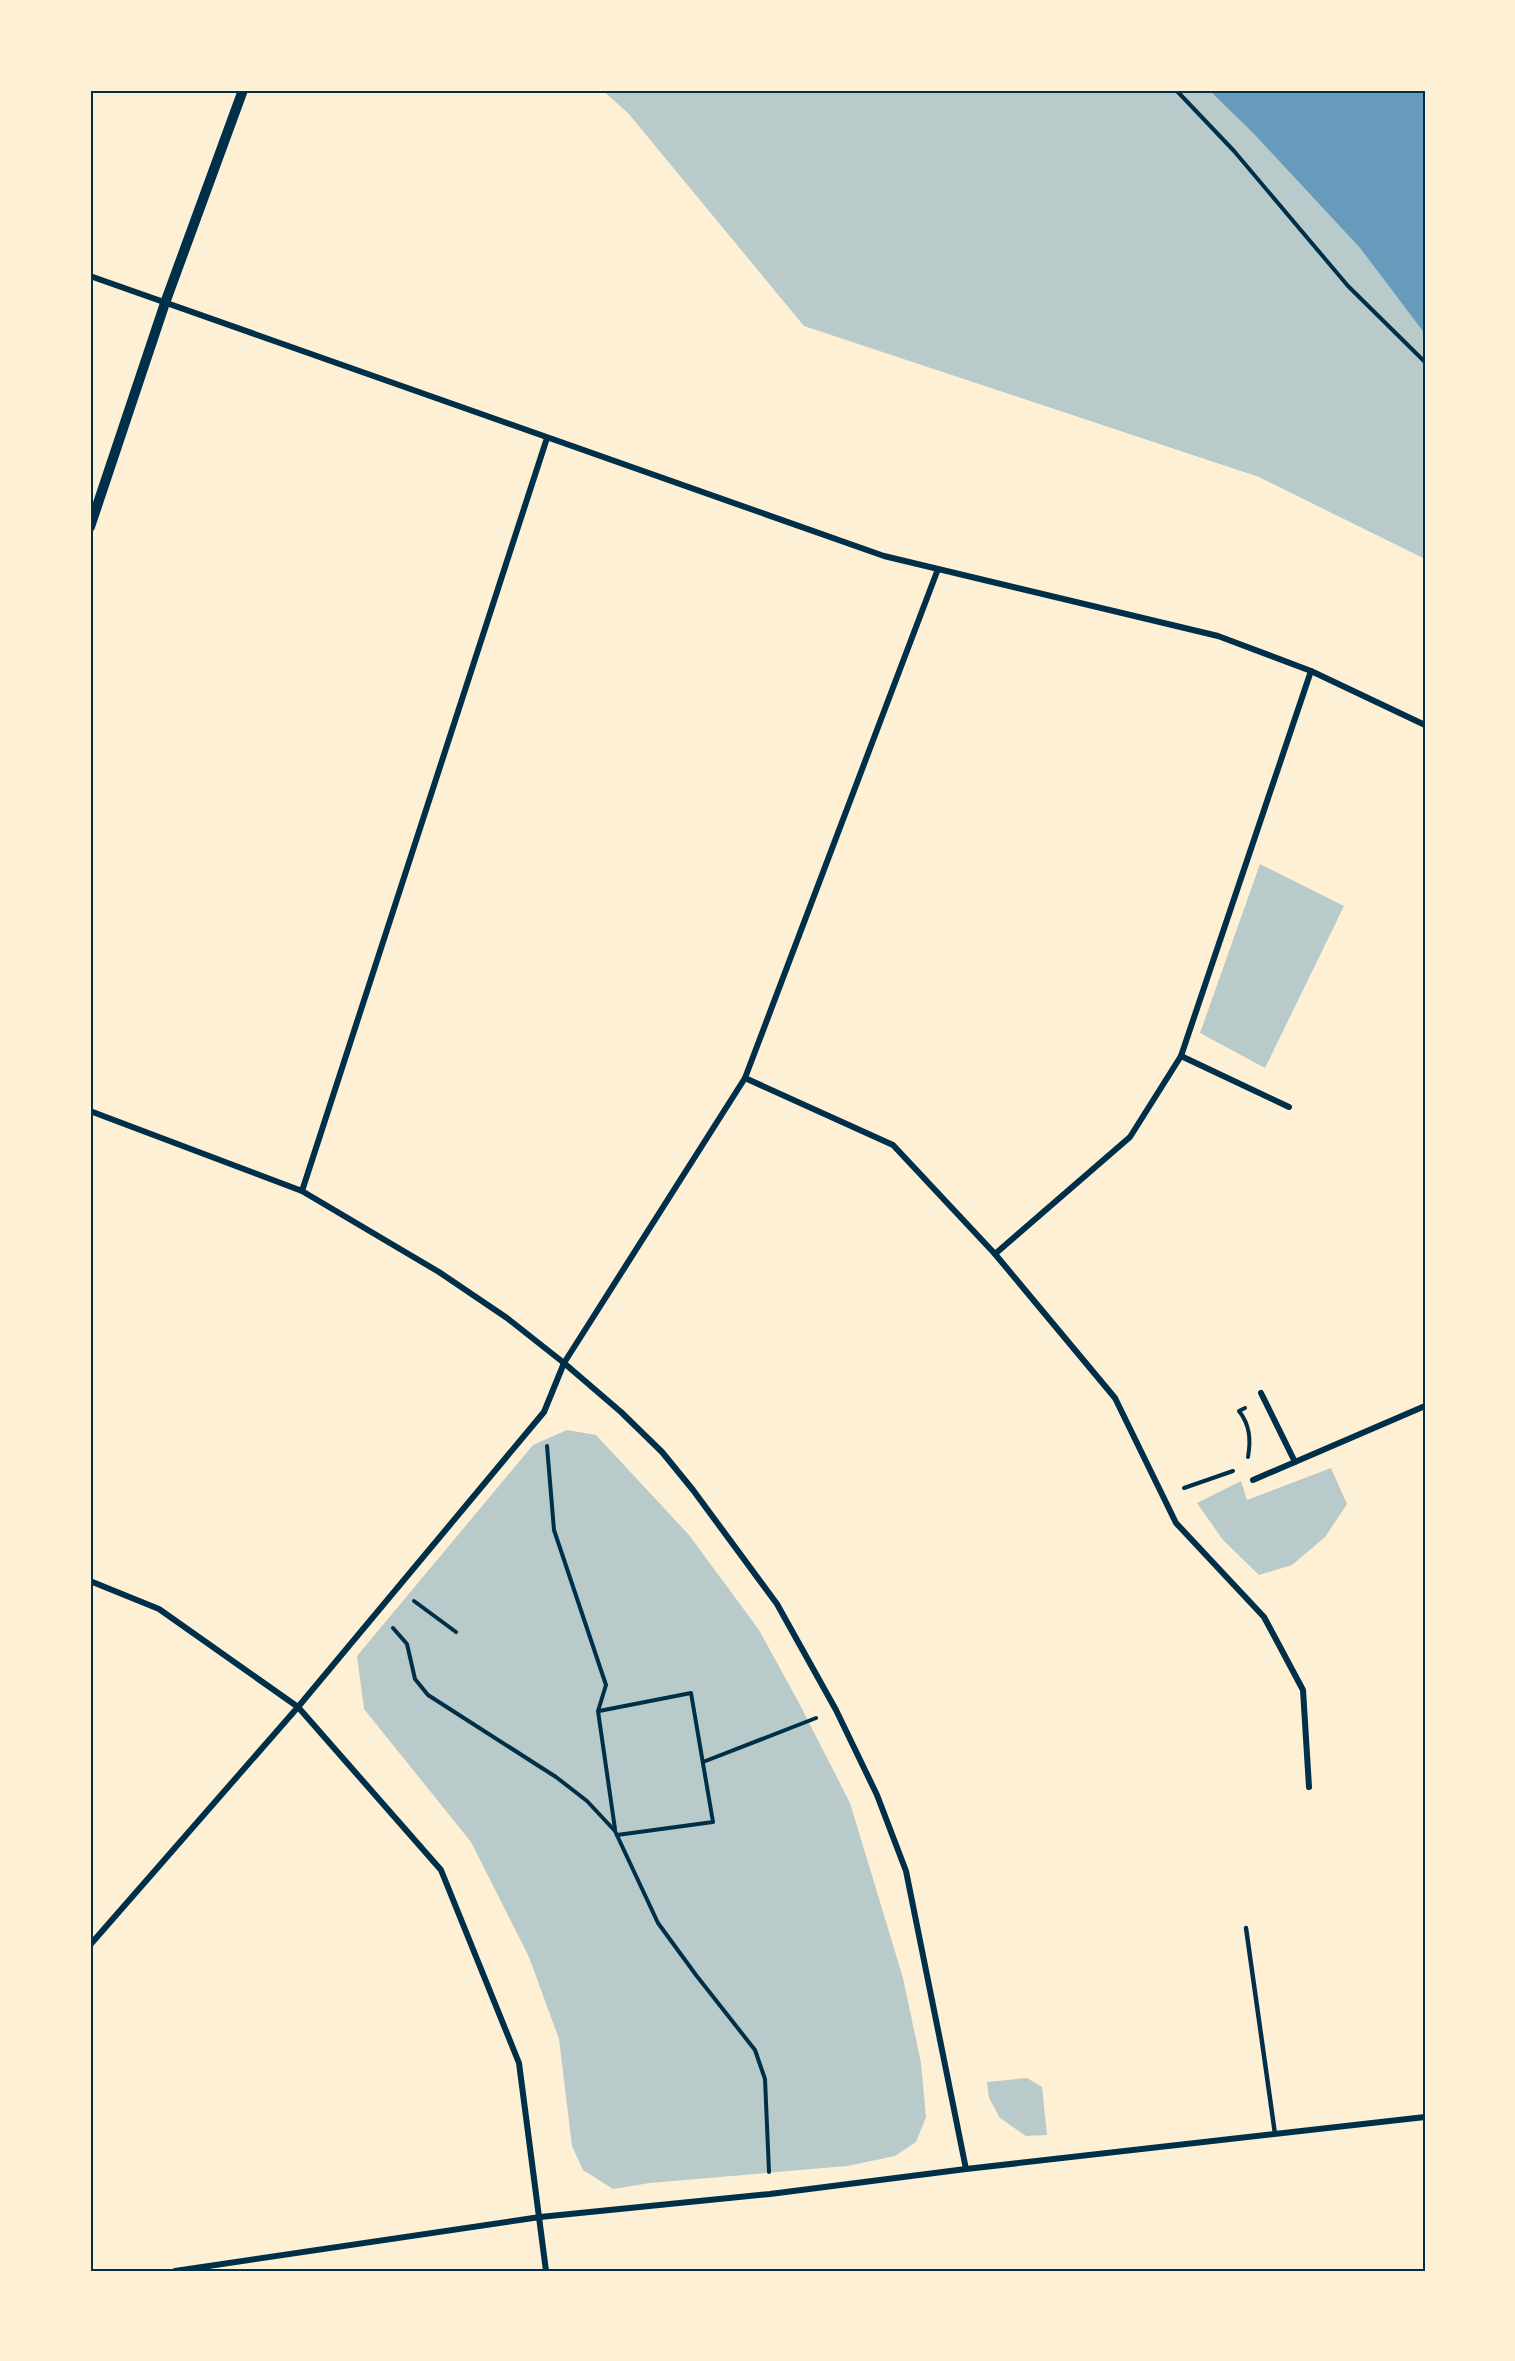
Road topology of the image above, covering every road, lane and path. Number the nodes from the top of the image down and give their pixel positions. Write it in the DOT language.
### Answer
graph roads {
  1 [pos="243,90"];
  2 [pos="1176,90"];
  3 [pos="90,276"];
  4 [pos="165,303"];
  5 [pos="1425,362"];
  6 [pos="548,438"];
  7 [pos="90,527"];
  8 [pos="938,570"];
  9 [pos="1311,671"];
  10 [pos="1425,725"];
  11 [pos="1181,1056"];
  12 [pos="745,1078"];
  13 [pos="1289,1107"];
  14 [pos="90,1111"];
  15 [pos="302,1191"];
  16 [pos="995,1254"];
  17 [pos="564,1363"];
  18 [pos="1263,1397"];
  19 [pos="1425,1406"];
  20 [pos="544,1412"];
  21 [pos="1295,1462"];
  22 [pos="1242,1468"];
  23 [pos="1253,1480"];
  24 [pos="1163,1496"];
  25 [pos="90,1581"];
  26 [pos="396,1589"];
  27 [pos="378,1611"];
  28 [pos="456,1632"];
  29 [pos="298,1707"];
  30 [pos="836,1710"];
  31 [pos="598,1711"];
  32 [pos="703,1762"];
  33 [pos="1308,1786"];
  34 [pos="616,1833"];
  35 [pos="1246,1928"];
  36 [pos="90,1945"];
  37 [pos="1425,2117"];
  38 [pos="1275,2134"];
  39 [pos="966,2169"];
  40 [pos="770,2194"];
  41 [pos="540,2217"];
  42 [pos="175,2271"];
  43 [pos="546,2271"];
  1 -- 4 [label="street"];
  2 -- 5 [label="path"];
  3 -- 4 [label="street"];
  4 -- 6 [label="street"];
  4 -- 7 [label="street"];
  6 -- 8 [label="street"];
  6 -- 15 [label="street"];
  8 -- 9 [label="street"];
  8 -- 12 [label="street"];
  9 -- 10 [label="street"];
  9 -- 11 [label="street"];
  11 -- 13 [label="street"];
  11 -- 16 [label="street"];
  12 -- 16 [label="street"];
  12 -- 17 [label="street"];
  14 -- 15 [label="street"];
  15 -- 17 [label="street"];
  16 -- 24 [label="street"];
  17 -- 20 [label="street"];
  17 -- 30 [label="street"];
  18 -- 21 [label="street"];
  18 -- 22 [label="path"];
  19 -- 21 [label="street"];
  20 -- 26 [label="street"];
  20 -- 31 [label="path"];
  21 -- 23 [label="street"];
  22 -- 23 [label="path"];
  22 -- 24 [label="path"];
  24 -- 33 [label="street"];
  25 -- 29 [label="street"];
  26 -- 27 [label="street"];
  26 -- 28 [label="path"];
  27 -- 29 [label="street"];
  27 -- 34 [label="path"];
  29 -- 36 [label="street"];
  29 -- 41 [label="street"];
  30 -- 32 [label="path"];
  30 -- 39 [label="street"];
  31 -- 32 [label="path"];
  31 -- 34 [label="path"];
  32 -- 34 [label="path"];
  34 -- 40 [label="path"];
  35 -- 38 [label="lane"];
  37 -- 38 [label="street"];
  38 -- 39 [label="street"];
  39 -- 40 [label="street"];
  40 -- 41 [label="street"];
  41 -- 42 [label="street"];
  41 -- 43 [label="street"];
}
